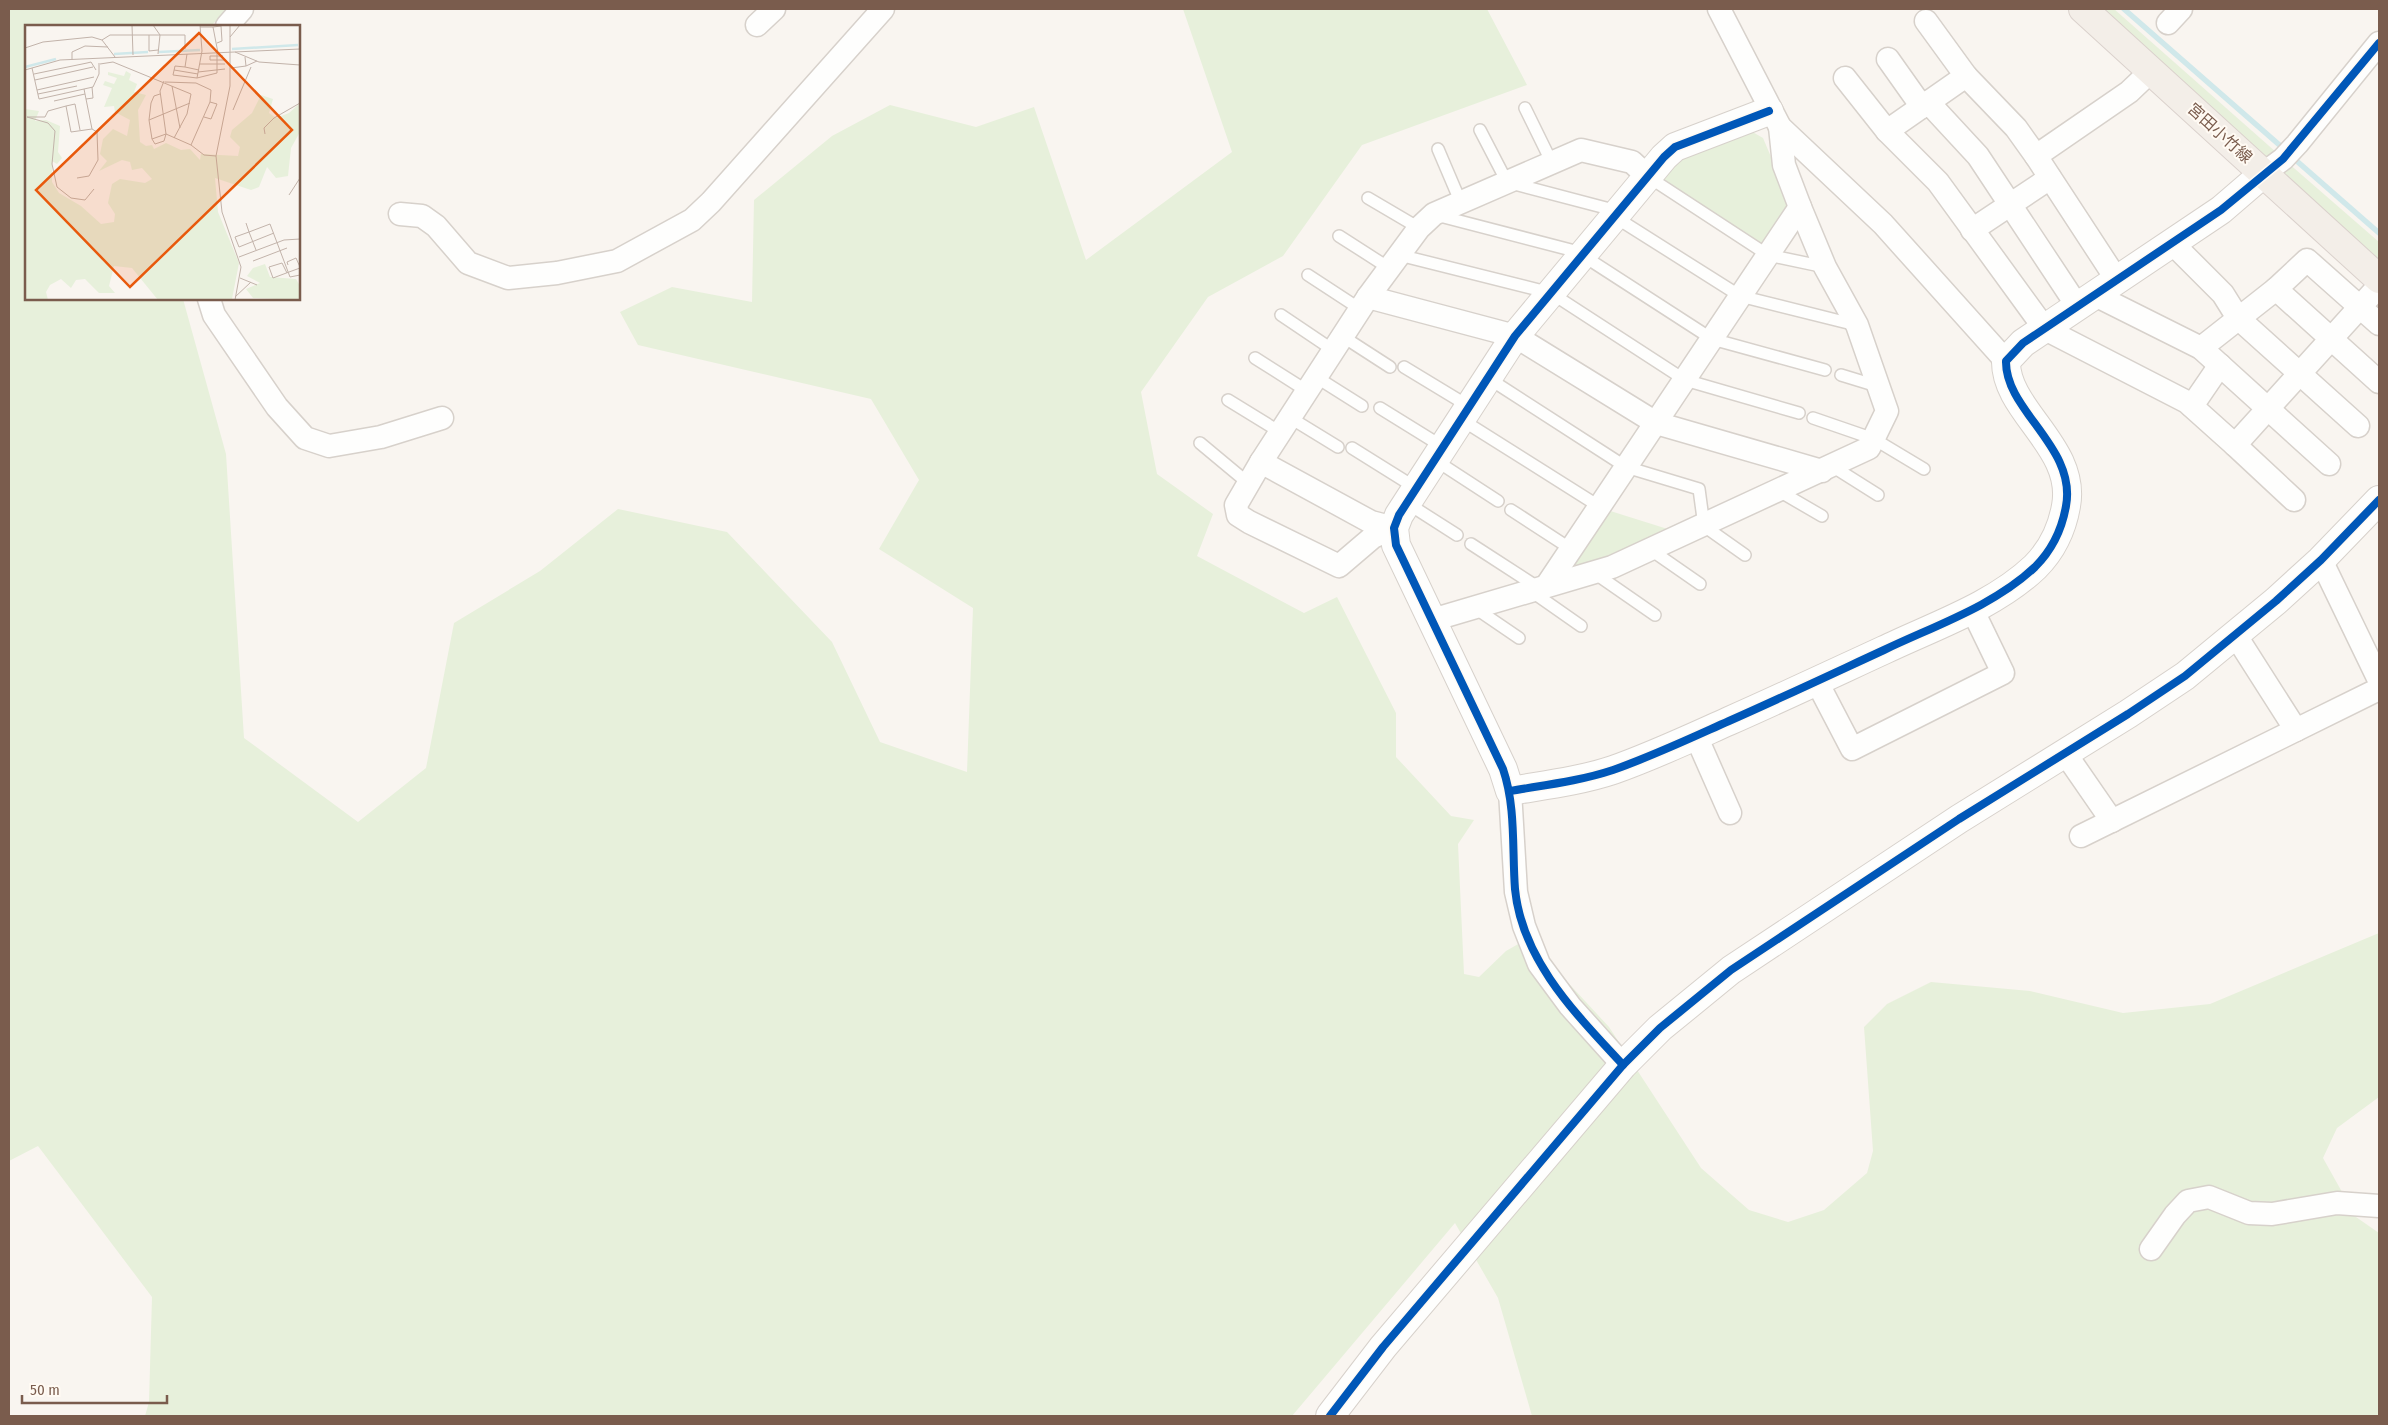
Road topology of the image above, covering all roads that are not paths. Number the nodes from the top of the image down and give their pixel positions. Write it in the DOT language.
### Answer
graph roads {
  1 [pos="242,9"];
  2 [pos="774,9"];
  3 [pos="883,9"];
  4 [pos="1719,9"];
  5 [pos="2082,9"];
  6 [pos="1926,21"];
  7 [pos="228,25"];
  8 [pos="757,25"];
  9 [pos="2379,43"];
  10 [pos="1888,59"];
  11 [pos="2151,71"];
  12 [pos="1966,76"];
  13 [pos="1845,78"];
  14 [pos="1925,105"];
  15 [pos="1525,108"];
  16 [pos="1774,119"];
  17 [pos="1480,130"];
  18 [pos="1887,132"];
  19 [pos="1438,149"];
  20 [pos="2036,156"];
  21 [pos="2281,158"];
  22 [pos="1552,164"];
  23 [pos="1647,176"];
  24 [pos="2050,178"];
  25 [pos="1507,182"];
  26 [pos="1368,198"];
  27 [pos="1461,203"];
  28 [pos="2011,204"];
  29 [pos="1800,207"];
  30 [pos="400,214"];
  31 [pos="1615,217"];
  32 [pos="1427,221"];
  33 [pos="1972,230"];
  34 [pos="1339,236"];
  35 [pos="2173,244"];
  36 [pos="1582,255"];
  37 [pos="1768,255"];
  38 [pos="1394,262"];
  39 [pos="1826,266"];
  40 [pos="1308,275"];
  41 [pos="2379,279"];
  42 [pos="2117,280"];
  43 [pos="2379,286"];
  44 [pos="2276,289"];
  45 [pos="1551,293"];
  46 [pos="1740,296"];
  47 [pos="209,300"];
  48 [pos="2086,301"];
  49 [pos="1364,303"];
  50 [pos="2360,307"];
  51 [pos="1280,315"];
  52 [pos="2238,318"];
  53 [pos="2379,324"];
  54 [pos="1857,325"];
  55 [pos="2045,329"];
  56 [pos="1515,336"];
  57 [pos="1712,339"];
  58 [pos="2331,339"];
  59 [pos="1338,343"];
  60 [pos="2201,348"];
  61 [pos="1255,358"];
  62 [pos="2006,361"];
  63 [pos="2220,365"];
  64 [pos="1390,366"];
  65 [pos="1404,366"];
  66 [pos="1825,370"];
  67 [pos="2300,374"];
  68 [pos="1842,375"];
  69 [pos="1488,378"];
  70 [pos="1685,380"];
  71 [pos="2379,382"];
  72 [pos="1311,384"];
  73 [pos="1877,386"];
  74 [pos="1228,400"];
  75 [pos="1362,406"];
  76 [pos="2192,406"];
  77 [pos="1380,408"];
  78 [pos="2268,408"];
  79 [pos="1466,413"];
  80 [pos="1798,414"];
  81 [pos="442,418"];
  82 [pos="1813,418"];
  83 [pos="1656,423"];
  84 [pos="1285,424"];
  85 [pos="2358,426"];
  86 [pos="1874,439"];
  87 [pos="1200,444"];
  88 [pos="2235,445"];
  89 [pos="1338,447"];
  90 [pos="1352,448"];
  91 [pos="1439,454"];
  92 [pos="1261,462"];
  93 [pos="2329,464"];
  94 [pos="1626,467"];
  95 [pos="1827,469"];
  96 [pos="1924,469"];
  97 [pos="1248,483"];
  98 [pos="1780,491"];
  99 [pos="1878,494"];
  100 [pos="1411,496"];
  101 [pos="2294,500"];
  102 [pos="2379,500"];
  103 [pos="1498,501"];
  104 [pos="1600,507"];
  105 [pos="1511,510"];
  106 [pos="1822,516"];
  107 [pos="1704,526"];
  108 [pos="1394,528"];
  109 [pos="1457,535"];
  110 [pos="1471,544"];
  111 [pos="1571,549"];
  112 [pos="1650,550"];
  113 [pos="1745,555"];
  114 [pos="2321,560"];
  115 [pos="1593,572"];
  116 [pos="1700,584"];
  117 [pos="1539,588"];
  118 [pos="1474,607"];
  119 [pos="1972,609"];
  120 [pos="1655,615"];
  121 [pos="1432,620"];
  122 [pos="1581,626"];
  123 [pos="2236,636"];
  124 [pos="1519,638"];
  125 [pos="2379,680"];
  126 [pos="1817,682"];
  127 [pos="2379,690"];
  128 [pos="2296,730"];
  129 [pos="1696,736"];
  130 [pos="2065,753"];
  131 [pos="1510,791"];
  132 [pos="1730,812"];
  133 [pos="2112,820"];
  134 [pos="2081,836"];
  135 [pos="1623,1065"];
  136 [pos="2379,1206"];
  137 [pos="2152,1249"];
  138 [pos="1330,1416"];
  1 -- 7 [label="street"];
  2 -- 8 [label="street"];
  3 -- 30 [label="street"];
  4 -- 16 [label="street"];
  5 -- 11 [label="main road, 宮田小竹線"];
  6 -- 12 [label="street"];
  9 -- 21 [label="street"];
  10 -- 14 [label="street"];
  11 -- 20 [label="street"];
  11 -- 21 [label="main road, 宮田小竹線"];
  12 -- 14 [label="street"];
  12 -- 20 [label="street"];
  13 -- 18 [label="street"];
  14 -- 18 [label="street"];
  14 -- 28 [label="street"];
  15 -- 22 [label="lane"];
  16 -- 23 [label="street"];
  16 -- 29 [label="street"];
  16 -- 62 [label="street"];
  17 -- 25 [label="lane"];
  18 -- 33 [label="street"];
  19 -- 27 [label="lane"];
  20 -- 24 [label="street"];
  21 -- 35 [label="street"];
  21 -- 41 [label="main road, 宮田小竹線"];
  22 -- 23 [label="street"];
  22 -- 25 [label="street"];
  23 -- 31 [label="street"];
  23 -- 37 [label="lane"];
  24 -- 28 [label="street"];
  24 -- 42 [label="street"];
  25 -- 27 [label="street"];
  25 -- 31 [label="lane"];
  26 -- 32 [label="lane"];
  27 -- 32 [label="street"];
  28 -- 33 [label="street"];
  28 -- 48 [label="street"];
  29 -- 37 [label="street"];
  29 -- 39 [label="street"];
  31 -- 36 [label="street"];
  31 -- 46 [label="lane"];
  32 -- 36 [label="lane"];
  32 -- 38 [label="street"];
  33 -- 55 [label="street"];
  34 -- 38 [label="lane"];
  35 -- 42 [label="street"];
  35 -- 52 [label="street"];
  36 -- 45 [label="street"];
  36 -- 57 [label="lane"];
  37 -- 39 [label="lane"];
  37 -- 46 [label="street"];
  38 -- 45 [label="lane"];
  38 -- 49 [label="street"];
  39 -- 54 [label="street"];
  40 -- 49 [label="lane"];
  42 -- 48 [label="street"];
  43 -- 50 [label="street"];
  44 -- 50 [label="street"];
  44 -- 52 [label="street"];
  44 -- 58 [label="street"];
  45 -- 56 [label="street"];
  45 -- 70 [label="lane"];
  46 -- 54 [label="lane"];
  46 -- 57 [label="street"];
  47 -- 81 [label="street"];
  48 -- 55 [label="street"];
  48 -- 60 [label="street"];
  49 -- 56 [label="street"];
  49 -- 59 [label="street"];
  50 -- 53 [label="street"];
  50 -- 58 [label="street"];
  51 -- 59 [label="lane"];
  52 -- 60 [label="street"];
  52 -- 67 [label="street"];
  54 -- 73 [label="street"];
  55 -- 62 [label="street"];
  55 -- 76 [label="street"];
  56 -- 69 [label="street"];
  56 -- 83 [label="street"];
  57 -- 66 [label="lane"];
  57 -- 70 [label="street"];
  58 -- 67 [label="street"];
  58 -- 71 [label="street"];
  59 -- 64 [label="lane"];
  59 -- 72 [label="street"];
  60 -- 63 [label="street"];
  61 -- 72 [label="lane"];
  62 -- 119 [label="street"];
  63 -- 76 [label="street"];
  63 -- 78 [label="street"];
  65 -- 79 [label="lane"];
  67 -- 78 [label="street"];
  67 -- 85 [label="street"];
  68 -- 73 [label="lane"];
  69 -- 79 [label="street"];
  69 -- 94 [label="lane"];
  70 -- 80 [label="lane"];
  70 -- 83 [label="street"];
  72 -- 75 [label="lane"];
  72 -- 84 [label="street"];
  73 -- 86 [label="street"];
  74 -- 84 [label="lane"];
  76 -- 88 [label="street"];
  77 -- 91 [label="lane"];
  78 -- 88 [label="street"];
  78 -- 93 [label="street"];
  79 -- 91 [label="street"];
  79 -- 104 [label="lane"];
  82 -- 86 [label="lane"];
  83 -- 94 [label="street"];
  83 -- 95 [label="street"];
  84 -- 89 [label="lane"];
  84 -- 92 [label="street"];
  86 -- 95 [label="street"];
  86 -- 96 [label="lane"];
  87 -- 97 [label="lane"];
  88 -- 101 [label="street"];
  90 -- 100 [label="lane"];
  91 -- 100 [label="street"];
  91 -- 103 [label="lane"];
  92 -- 97 [label="street"];
  92 -- 108 [label="street"];
  94 -- 104 [label="street"];
  94 -- 107 [label="lane"];
  95 -- 98 [label="street"];
  95 -- 99 [label="lane"];
  97 -- 108 [label="street"];
  98 -- 106 [label="lane"];
  98 -- 107 [label="street"];
  100 -- 108 [label="street"];
  100 -- 109 [label="lane"];
  102 -- 114 [label="street"];
  104 -- 111 [label="street"];
  105 -- 111 [label="lane"];
  107 -- 112 [label="street"];
  107 -- 113 [label="lane"];
  108 -- 121 [label="street"];
  110 -- 117 [label="lane"];
  111 -- 117 [label="street"];
  112 -- 115 [label="street"];
  112 -- 116 [label="lane"];
  114 -- 123 [label="street"];
  114 -- 125 [label="street"];
  115 -- 117 [label="street"];
  115 -- 120 [label="lane"];
  117 -- 118 [label="street"];
  117 -- 122 [label="lane"];
  118 -- 121 [label="street"];
  118 -- 124 [label="lane"];
  119 -- 126 [label="street"];
  119 -- 126 [label="street"];
  121 -- 131 [label="street"];
  123 -- 128 [label="street"];
  123 -- 130 [label="street"];
  126 -- 129 [label="street"];
  127 -- 128 [label="street"];
  128 -- 133 [label="street"];
  129 -- 131 [label="street"];
  129 -- 132 [label="street"];
  130 -- 133 [label="street"];
  130 -- 135 [label="street"];
  131 -- 135 [label="street"];
  133 -- 134 [label="street"];
  135 -- 138 [label="street"];
  136 -- 137 [label="street"];
}
